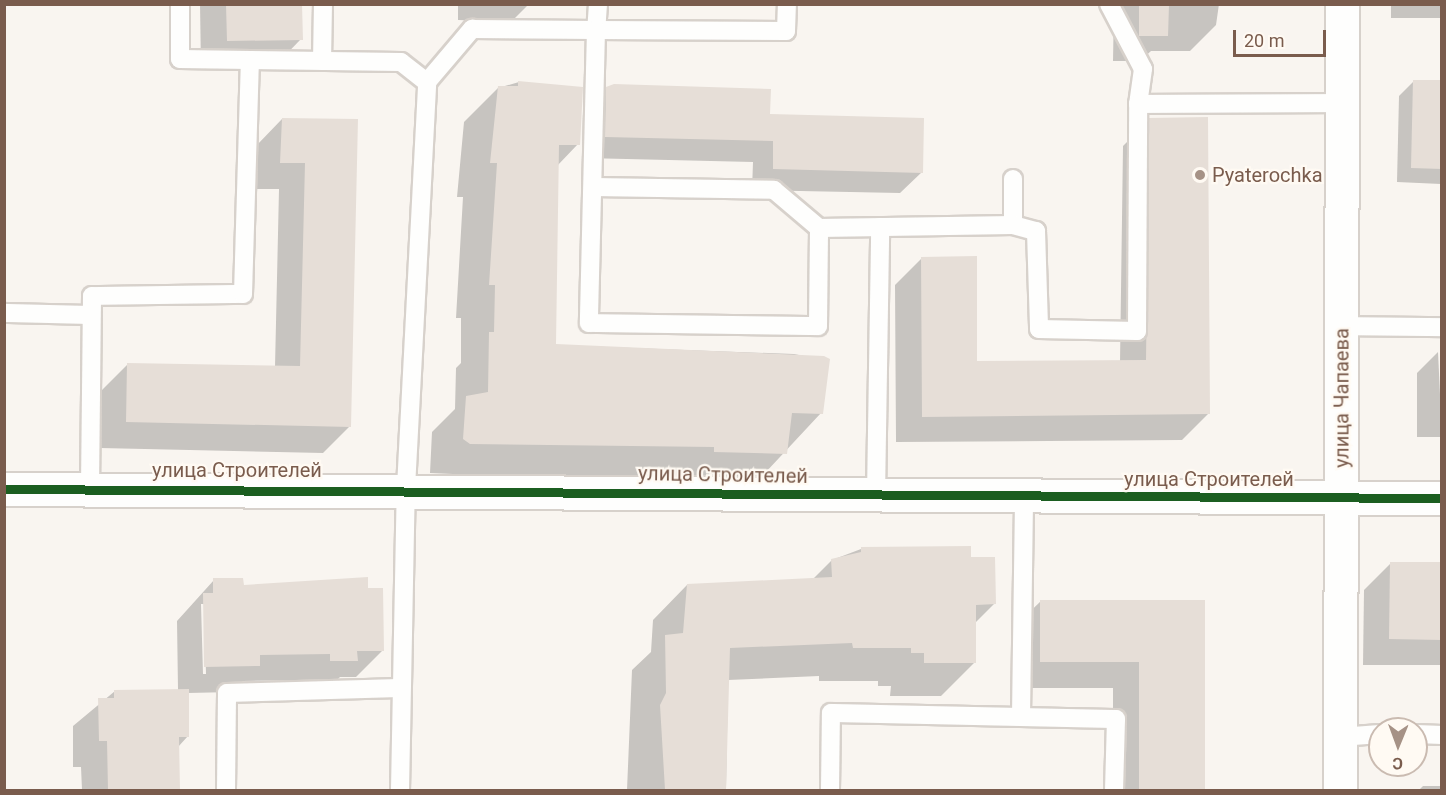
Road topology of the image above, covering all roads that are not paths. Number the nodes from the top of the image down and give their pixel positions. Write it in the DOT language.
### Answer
graph roads {
  1 [pos="180,4"];
  2 [pos="323,4"];
  3 [pos="598,4"];
  4 [pos="787,4"];
  5 [pos="1109,4"];
  6 [pos="1342,4"];
  7 [pos="596,30"];
  8 [pos="250,60"];
  9 [pos="322,61"];
  10 [pos="427,82"];
  11 [pos="1342,103"];
  12 [pos="1138,104"];
  13 [pos="1013,179"];
  14 [pos="593,187"];
  15 [pos="1013,225"];
  16 [pos="880,227"];
  17 [pos="819,228"];
  18 [pos="4,313"];
  19 [pos="91,315"];
  20 [pos="1342,326"];
  21 [pos="1442,327"];
  22 [pos="90,488"];
  23 [pos="406,488"];
  24 [pos="4,489"];
  25 [pos="876,496"];
  26 [pos="1024,497"];
  27 [pos="1343,497"];
  28 [pos="1442,498"];
  29 [pos="399,688"];
  30 [pos="1020,716"];
  31 [pos="1368,735"];
  32 [pos="1340,737"];
  33 [pos="226,790"];
  34 [pos="400,790"];
  35 [pos="830,790"];
  36 [pos="1114,790"];
  37 [pos="1340,790"];
  1 -- 8 [label="lane"];
  2 -- 9 [label="lane"];
  3 -- 7 [label="lane"];
  4 -- 7 [label="lane"];
  5 -- 12 [label="lane"];
  6 -- 11 [label="street, улица Чапаева"];
  7 -- 10 [label="lane"];
  7 -- 14 [label="lane"];
  8 -- 9 [label="lane"];
  8 -- 19 [label="lane"];
  9 -- 10 [label="lane"];
  10 -- 23 [label="lane"];
  11 -- 12 [label="lane"];
  11 -- 20 [label="street, улица Чапаева"];
  12 -- 15 [label="lane"];
  13 -- 15 [label="lane"];
  14 -- 17 [label="lane"];
  14 -- 17 [label="lane"];
  15 -- 16 [label="lane"];
  16 -- 17 [label="lane"];
  16 -- 25 [label="lane"];
  18 -- 19 [label="lane"];
  19 -- 22 [label="lane"];
  20 -- 21 [label="lane"];
  20 -- 27 [label="street, улица Чапаева"];
  22 -- 23 [label="street, улица Строителей"];
  22 -- 24 [label="street, улица Строителей"];
  23 -- 25 [label="street, улица Строителей"];
  23 -- 29 [label="lane"];
  25 -- 26 [label="street, улица Строителей"];
  26 -- 27 [label="street, улица Строителей"];
  26 -- 30 [label="lane"];
  27 -- 28 [label="street, улица Строителей"];
  27 -- 32 [label="street, улица Чапаева"];
  29 -- 33 [label="lane"];
  29 -- 34 [label="lane"];
  30 -- 35 [label="lane"];
  30 -- 36 [label="lane"];
  31 -- 32 [label="lane"];
  32 -- 37 [label="street, улица Чапаева"];
}
